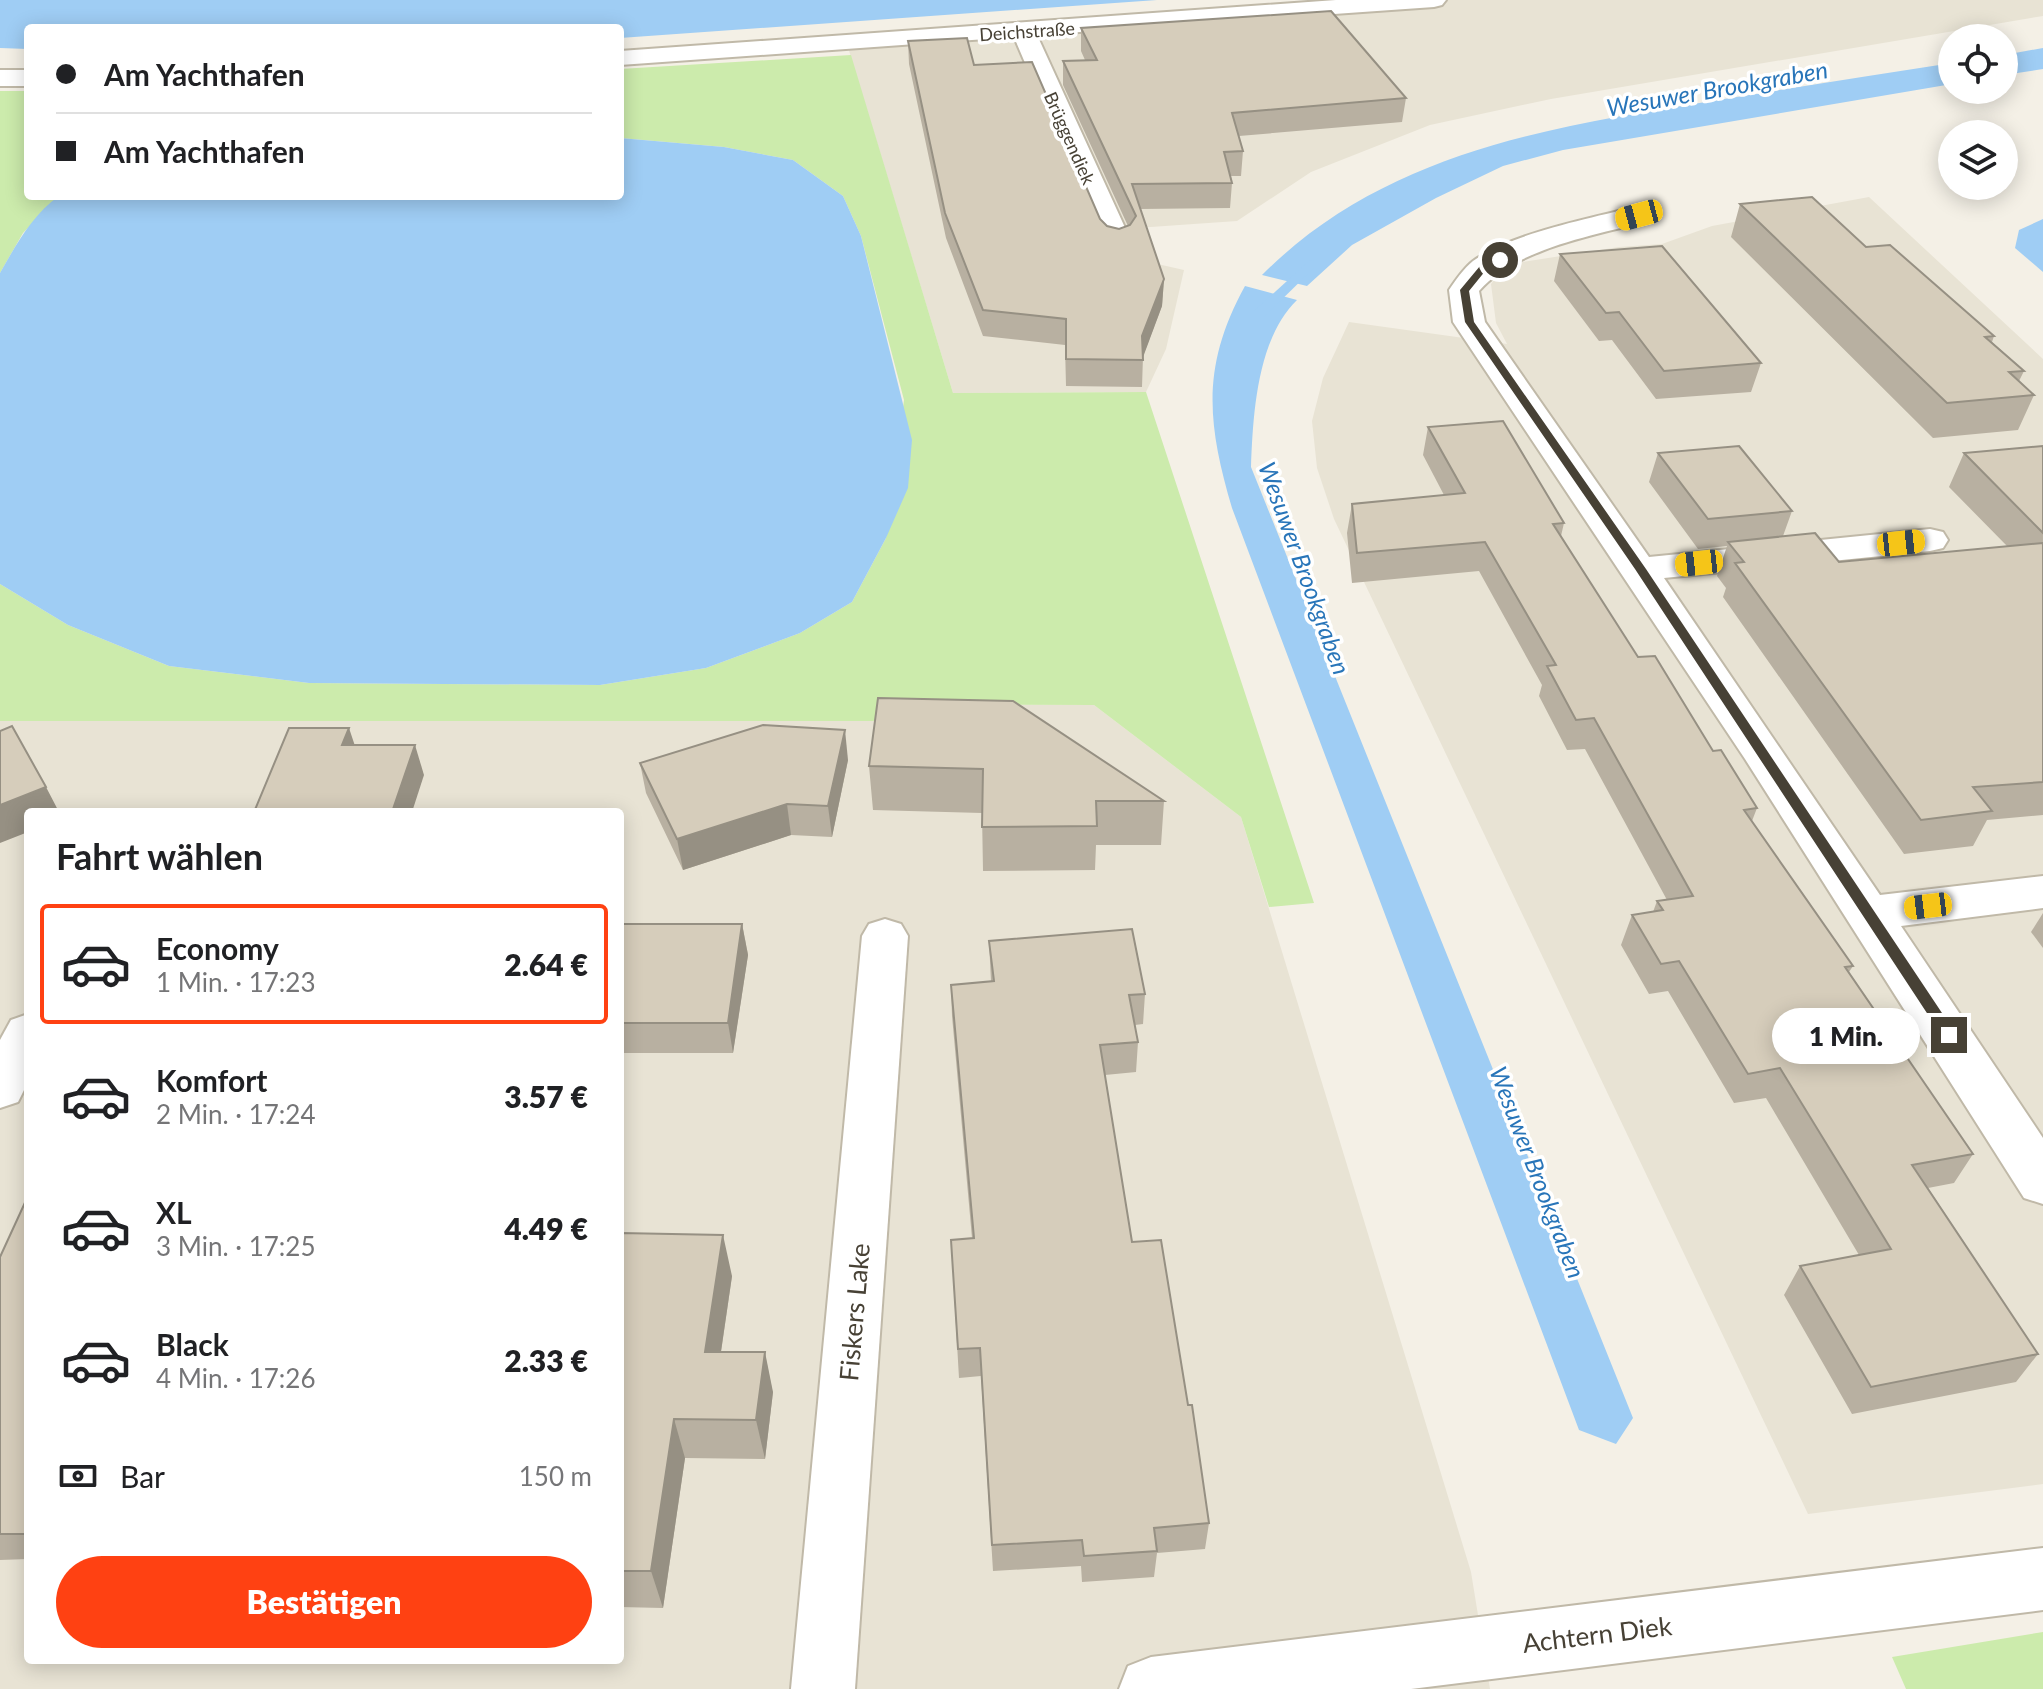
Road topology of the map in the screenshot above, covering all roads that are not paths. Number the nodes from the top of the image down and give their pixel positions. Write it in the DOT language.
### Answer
graph roads {
  1 [pos="1434,0"];
  2 [pos="1024,32"];
  3 [pos="624,58"];
  4 [pos="0,78"];
  5 [pos="24,78"];
  6 [pos="1639,215"];
  7 [pos="1117,243"];
  8 [pos="1930,540"];
  9 [pos="1641,569"];
  10 [pos="2043,892"];
  11 [pos="1870,913"];
  12 [pos="885,936"];
  13 [pos="24,1041"];
  14 [pos="0,1088"];
  15 [pos="2043,1182"];
  16 [pos="2043,1579"];
  17 [pos="823,1689"];
  18 [pos="1151,1689"];
  1 -- 2 [label="street, Deichstraße"];
  2 -- 3 [label="street, Deichstraße"];
  2 -- 7 [label="street, Brüggendiek"];
  4 -- 5 [label="street"];
  6 -- 9 [label="street"];
  8 -- 9 [label="street"];
  9 -- 11 [label="street"];
  10 -- 11 [label="street"];
  11 -- 15 [label="street"];
  12 -- 17 [label="street, Fiskers Lake"];
  13 -- 14 [label="street"];
  16 -- 18 [label="street, Achtern Diek"];
}
